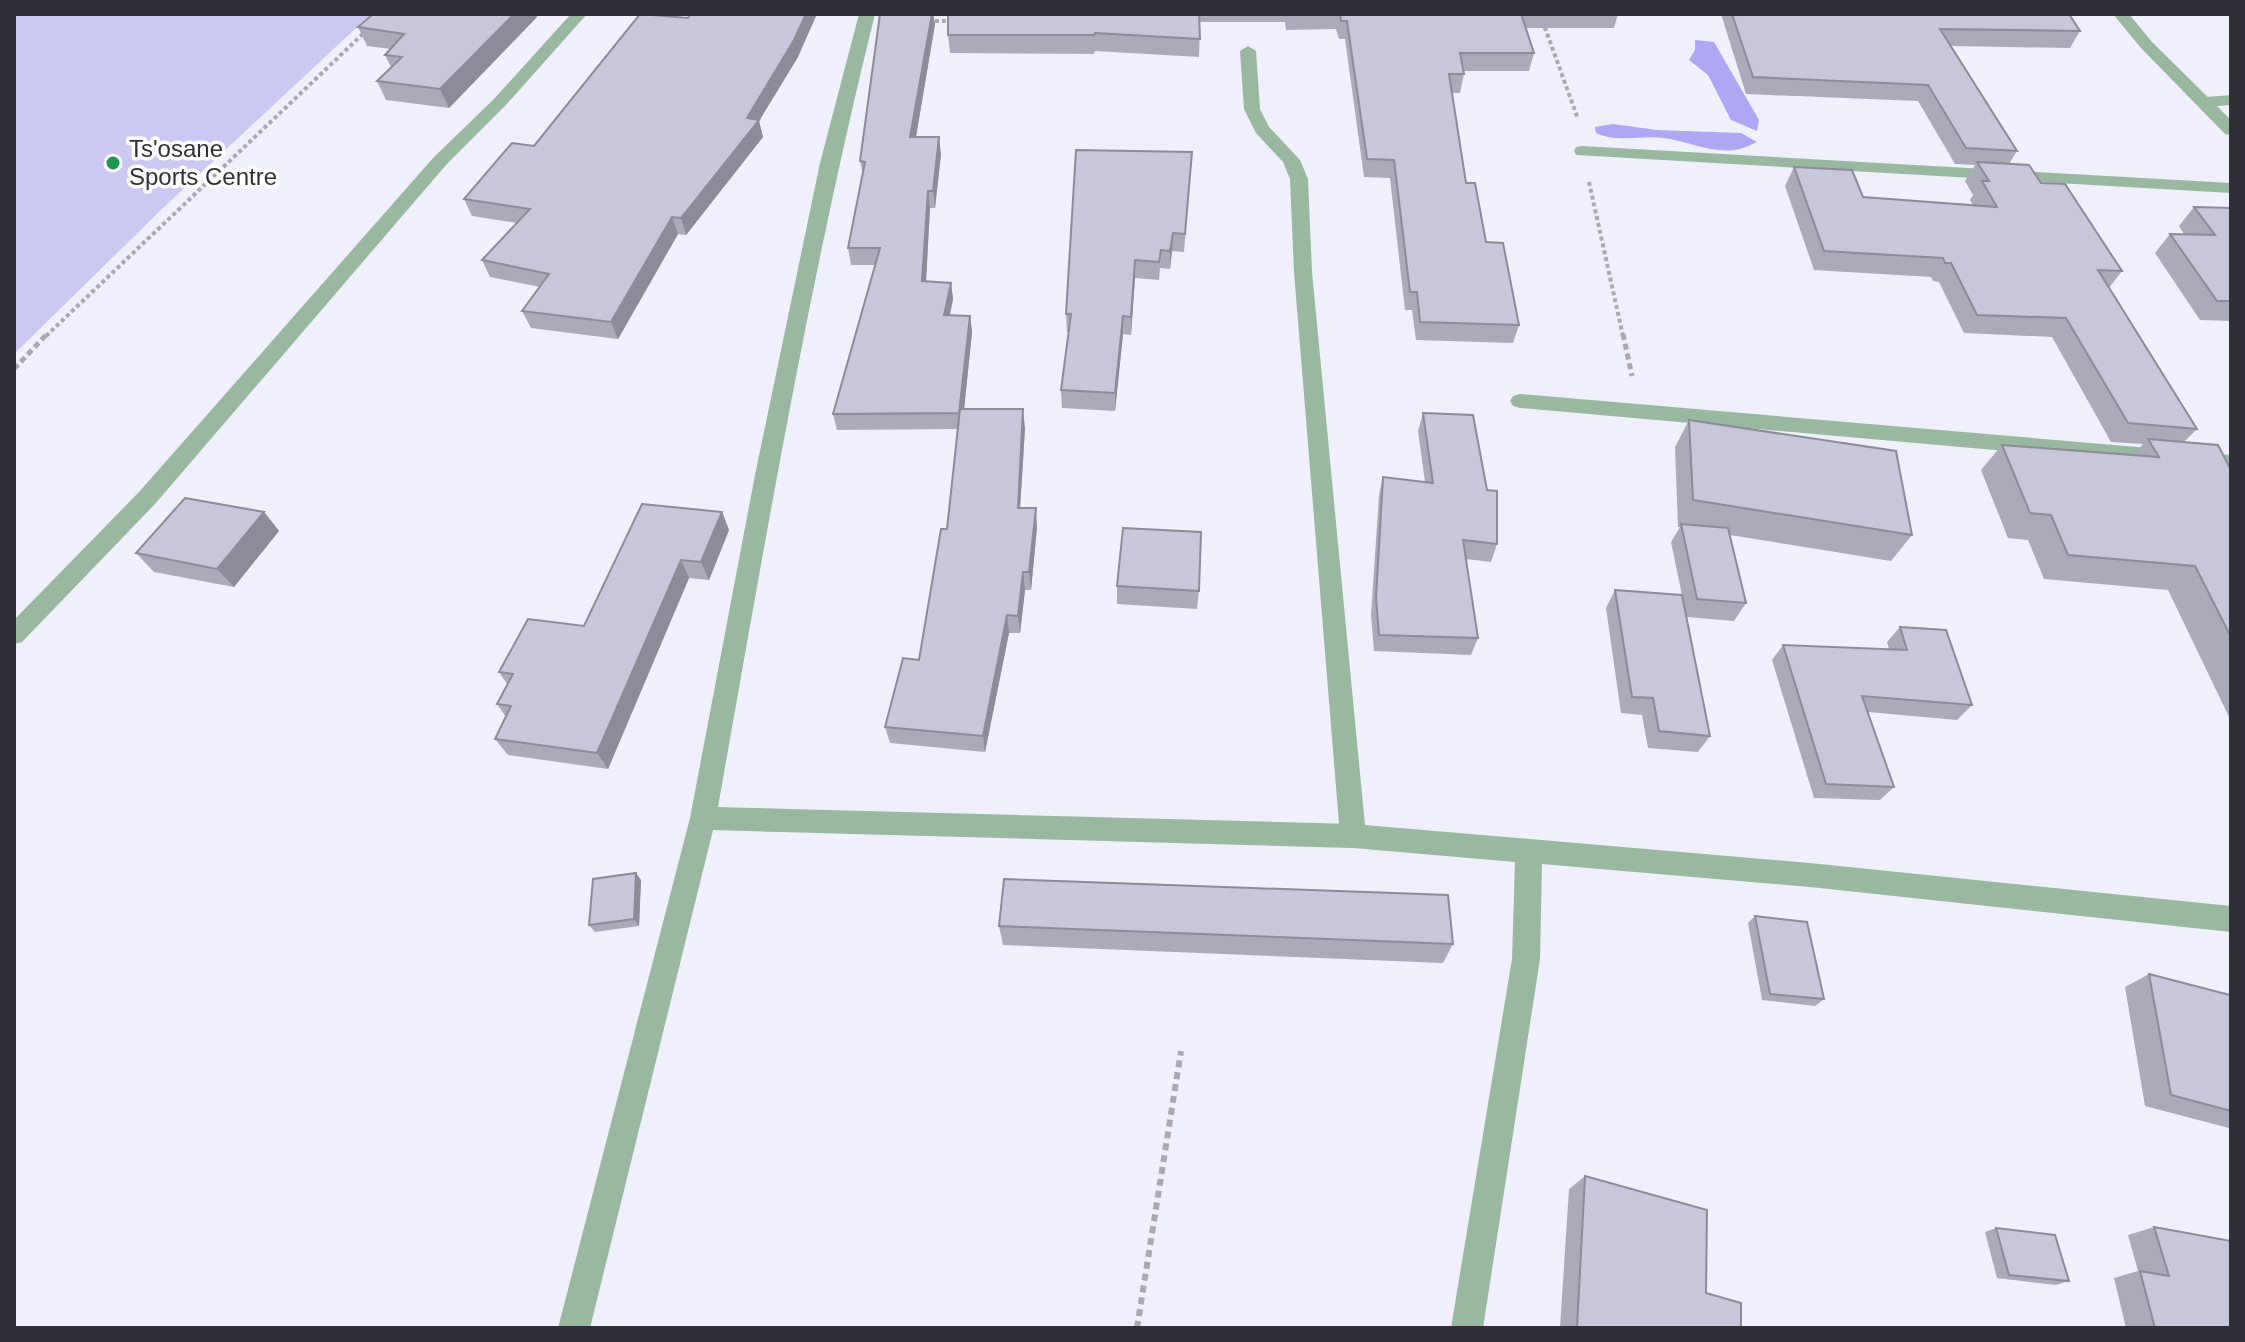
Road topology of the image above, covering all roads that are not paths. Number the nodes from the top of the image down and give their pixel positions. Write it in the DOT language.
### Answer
graph roads {
  1 [pos="579,14"];
  2 [pos="2121,14"];
  3 [pos="867,17"];
  4 [pos="1248,51"];
  5 [pos="2231,100"];
  6 [pos="2207,102"];
  7 [pos="2231,130"];
  8 [pos="1582,151"];
  9 [pos="2231,188"];
  10 [pos="1520,401"];
  11 [pos="2231,463"];
  12 [pos="14,635"];
  13 [pos="703,818"];
  14 [pos="1353,836"];
  15 [pos="1529,851"];
  16 [pos="2231,919"];
  17 [pos="574,1328"];
  18 [pos="1467,1328"];
  1 -- 12 [label="street"];
  2 -- 6 [label="street"];
  3 -- 13 [label="street"];
  4 -- 14 [label="street"];
  5 -- 6 [label="street"];
  6 -- 7 [label="street"];
  8 -- 9 [label="street"];
  10 -- 11 [label="street"];
  13 -- 14 [label="street"];
  13 -- 17 [label="street"];
  14 -- 15 [label="street"];
  15 -- 16 [label="street"];
  15 -- 18 [label="street"];
}
